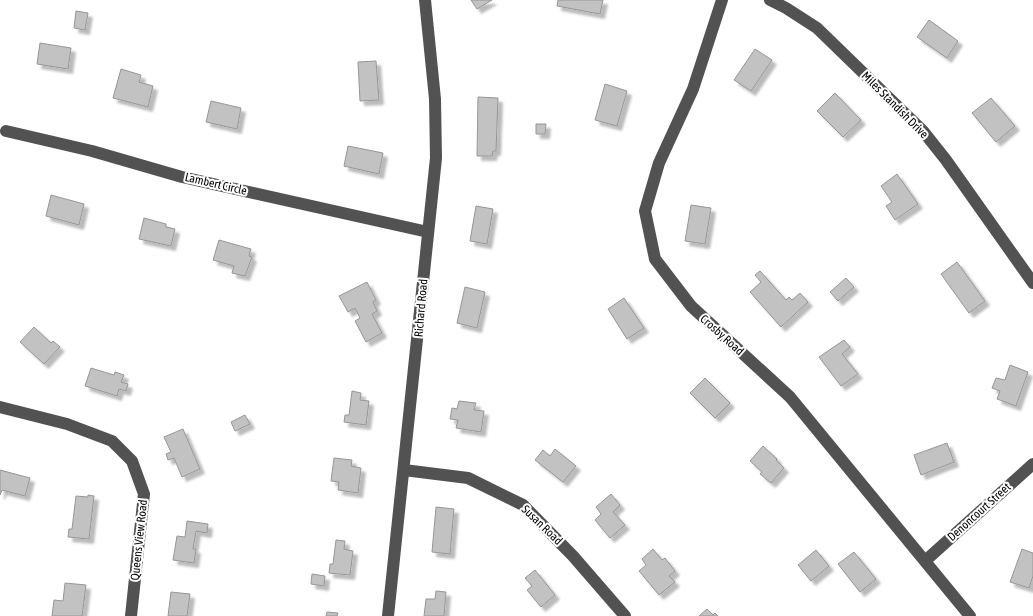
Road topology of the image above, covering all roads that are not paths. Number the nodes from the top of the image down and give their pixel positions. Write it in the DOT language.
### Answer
graph roads {
  1 [pos="425,0"];
  2 [pos="722,0"];
  3 [pos="770,0"];
  4 [pos="6,131"];
  5 [pos="428,232"];
  6 [pos="1033,283"];
  7 [pos="0,407"];
  8 [pos="1033,464"];
  9 [pos="404,470"];
  10 [pos="925,561"];
  11 [pos="131,616"];
  12 [pos="388,616"];
  13 [pos="625,616"];
  14 [pos="970,616"];
  1 -- 5 [label="street, Richard Road"];
  2 -- 10 [label="street, Crosby Road"];
  3 -- 6 [label="street, Miles Standish Drive"];
  4 -- 5 [label="street, Lambert Circle"];
  5 -- 9 [label="street, Richard Road"];
  7 -- 11 [label="street, Queens View Road"];
  8 -- 10 [label="street, Denoncourt Street"];
  9 -- 12 [label="street, Richard Road"];
  9 -- 13 [label="street, Susan Road"];
  10 -- 14 [label="street, Crosby Road"];
}
